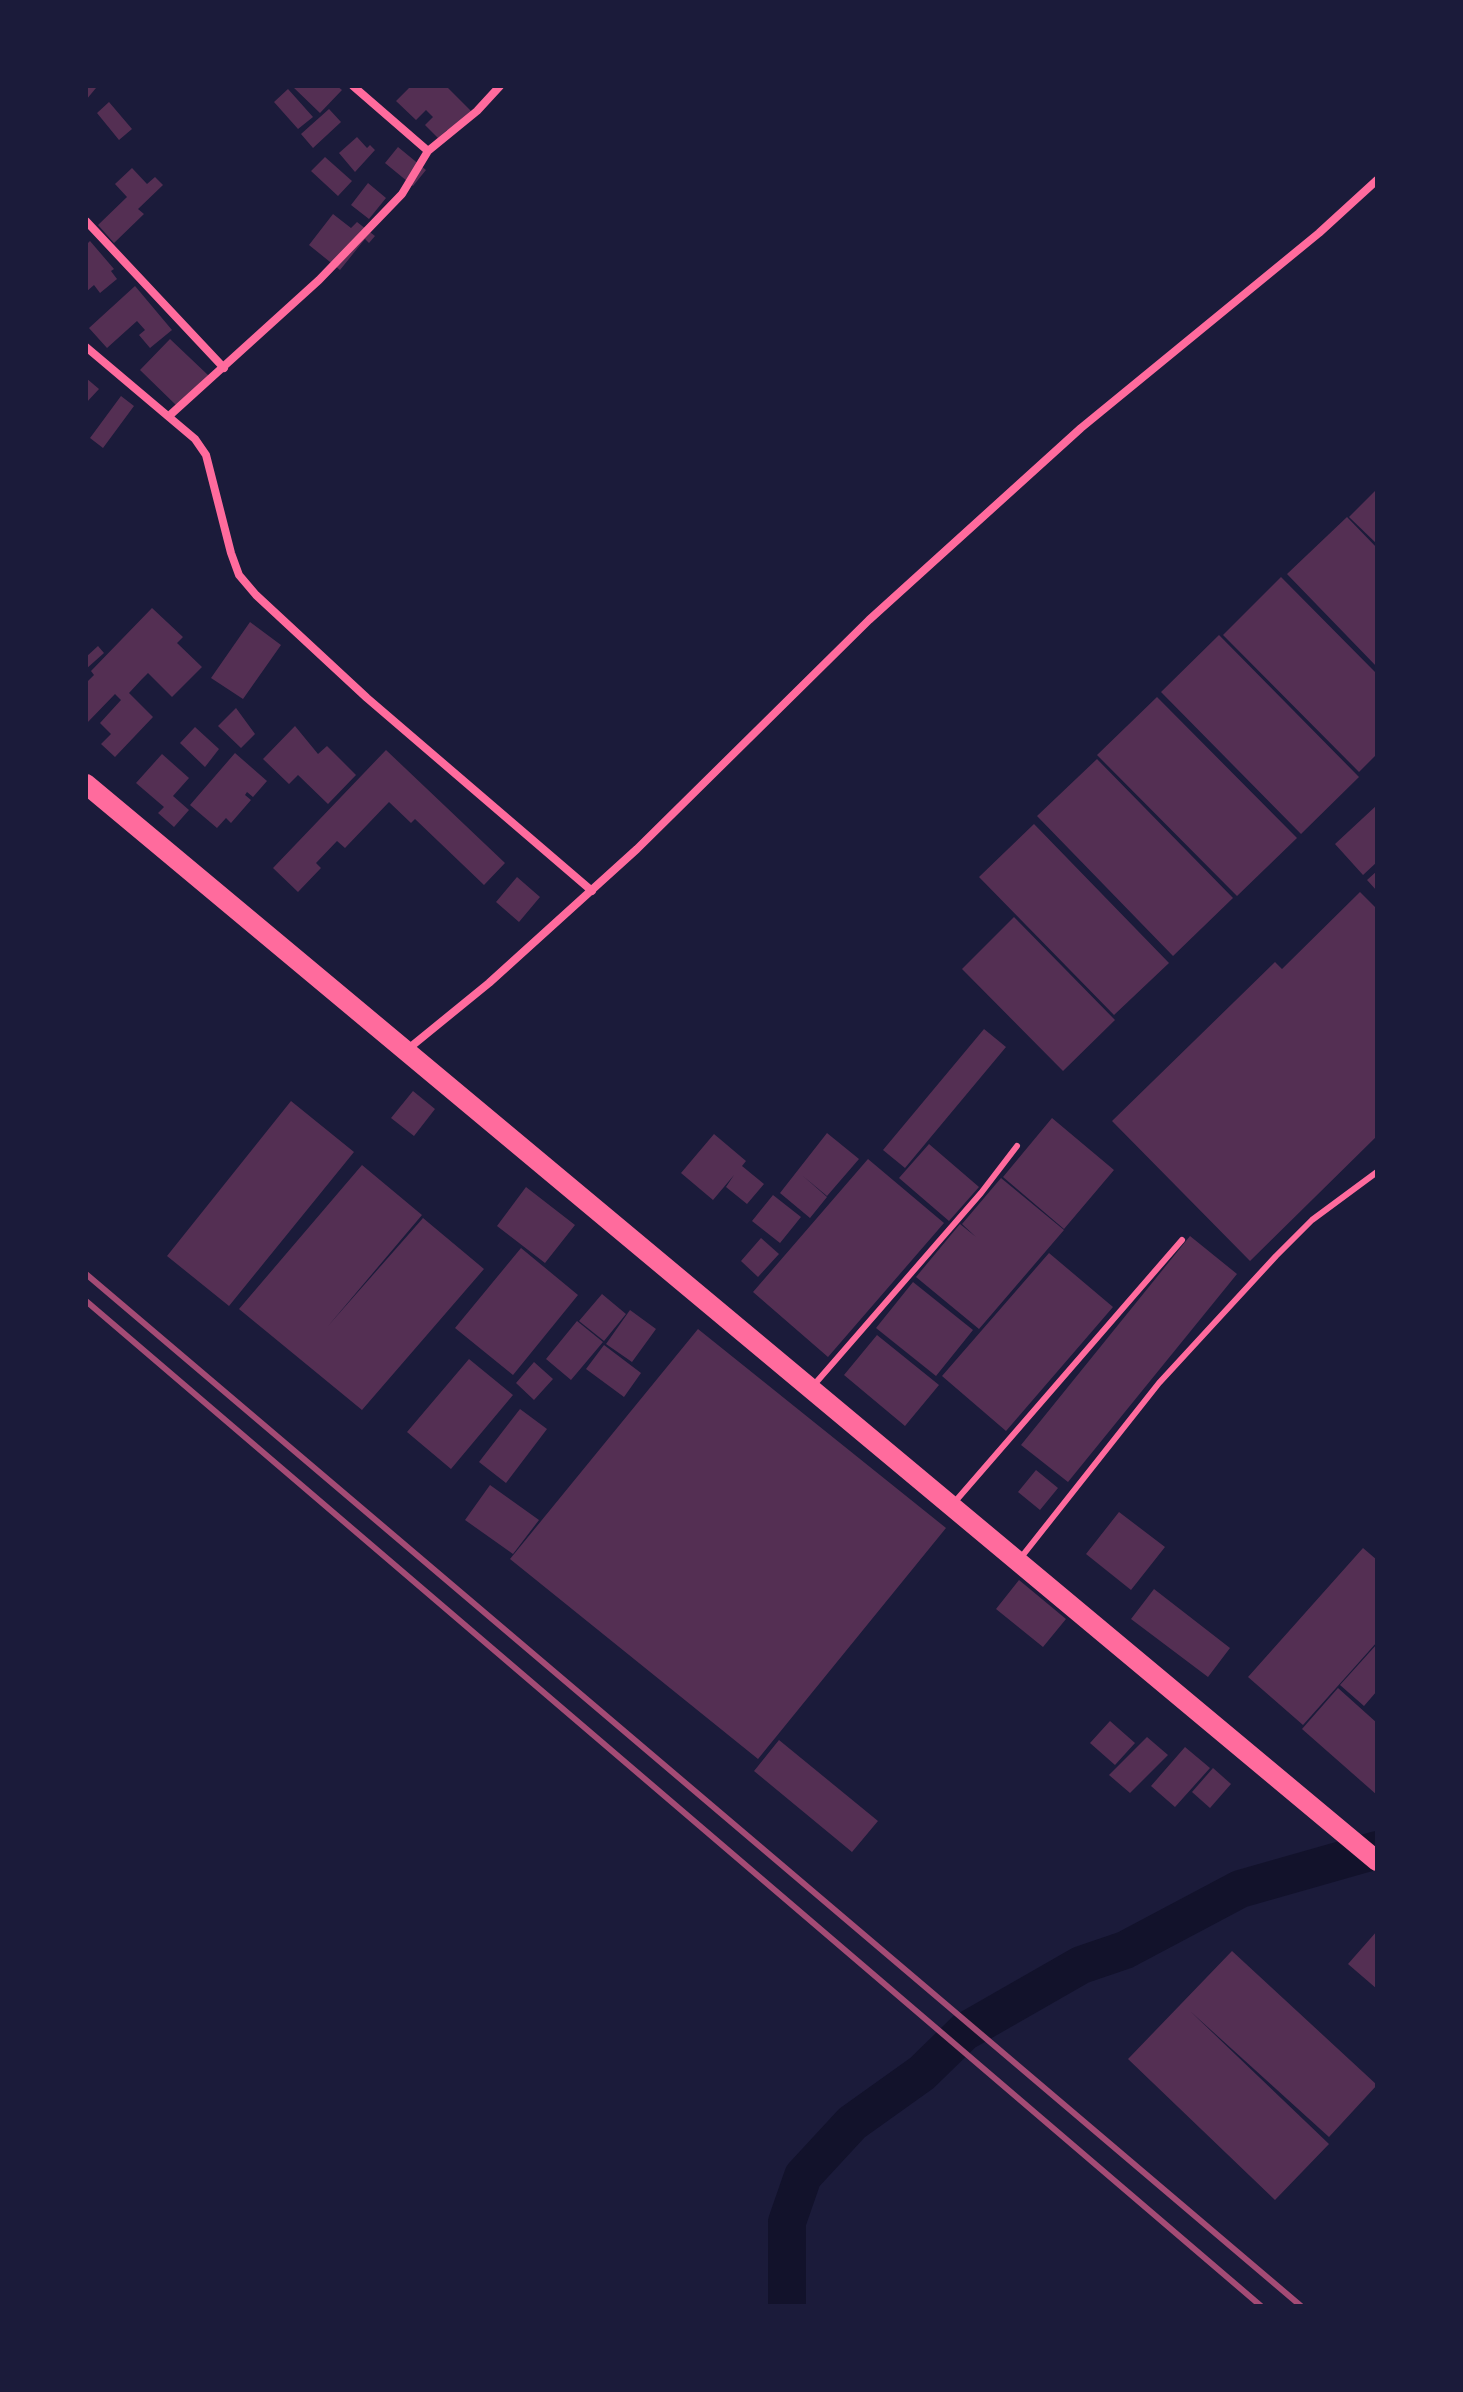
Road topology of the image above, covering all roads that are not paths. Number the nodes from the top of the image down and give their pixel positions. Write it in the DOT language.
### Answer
graph roads {
  1 [pos="353,86"];
  2 [pos="500,86"];
  3 [pos="428,151"];
  4 [pos="1377,180"];
  5 [pos="86,221"];
  6 [pos="86,347"];
  7 [pos="224,368"];
  8 [pos="169,416"];
  9 [pos="86,784"];
  10 [pos="592,891"];
  11 [pos="408,1049"];
  12 [pos="1017,1146"];
  13 [pos="1377,1172"];
  14 [pos="1182,1240"];
  15 [pos="813,1386"];
  16 [pos="953,1504"];
  17 [pos="1019,1560"];
  18 [pos="1377,1861"];
  1 -- 3 [label="street"];
  2 -- 3 [label="street"];
  3 -- 7 [label="street"];
  4 -- 10 [label="street"];
  5 -- 7 [label="street"];
  6 -- 8 [label="street"];
  7 -- 8 [label="street"];
  8 -- 10 [label="street"];
  9 -- 11 [label="main road"];
  10 -- 11 [label="street"];
  11 -- 15 [label="main road"];
  12 -- 15 [label="lane"];
  13 -- 17 [label="lane"];
  14 -- 16 [label="lane"];
  15 -- 16 [label="main road"];
  16 -- 17 [label="main road"];
  17 -- 18 [label="main road"];
}
